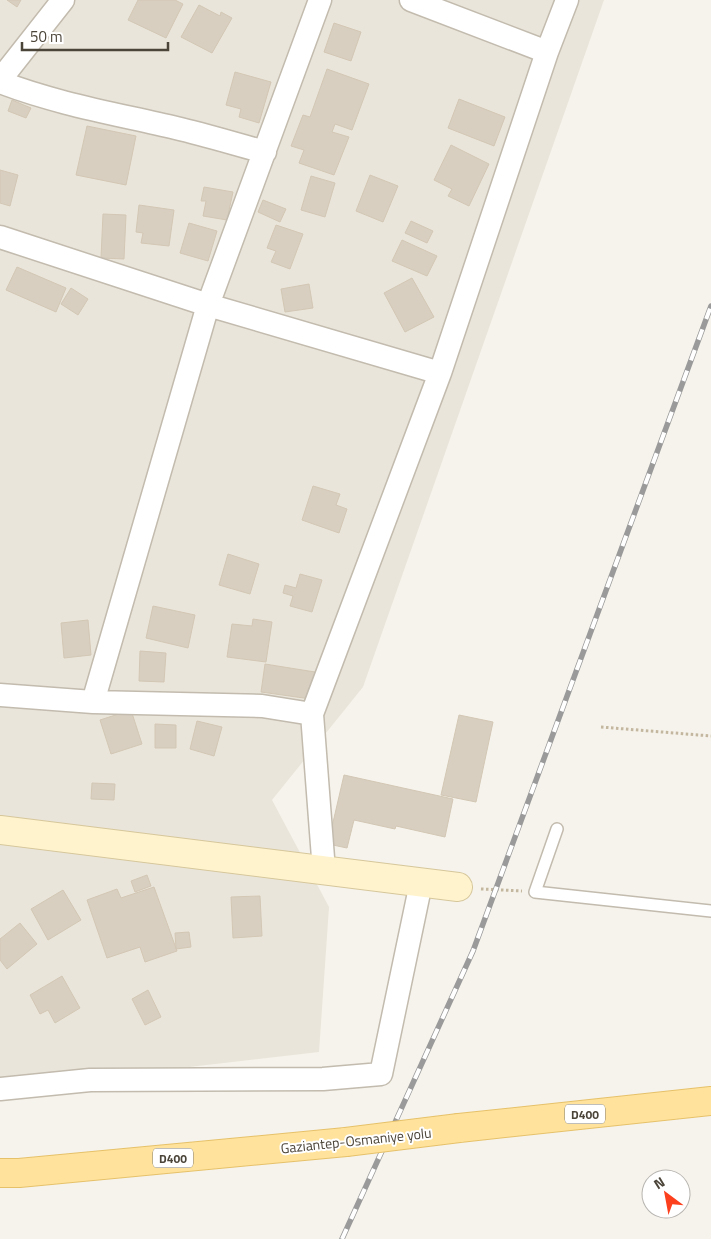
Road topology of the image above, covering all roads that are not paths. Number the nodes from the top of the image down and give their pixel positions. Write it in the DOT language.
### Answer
graph roads {
  1 [pos="63,0"];
  2 [pos="320,0"];
  3 [pos="411,0"];
  4 [pos="567,0"];
  5 [pos="547,52"];
  6 [pos="0,81"];
  7 [pos="265,152"];
  8 [pos="0,237"];
  9 [pos="208,305"];
  10 [pos="440,373"];
  11 [pos="0,695"];
  12 [pos="93,702"];
  13 [pos="312,714"];
  14 [pos="558,829"];
  15 [pos="0,830"];
  16 [pos="324,871"];
  17 [pos="422,883"];
  18 [pos="458,887"];
  19 [pos="711,911"];
  20 [pos="0,1089"];
  21 [pos="711,1101"];
  22 [pos="0,1173"];
  1 -- 6 [label="street"];
  2 -- 7 [label="street"];
  3 -- 5 [label="street"];
  4 -- 5 [label="street"];
  5 -- 10 [label="street"];
  6 -- 7 [label="street"];
  7 -- 9 [label="street"];
  8 -- 9 [label="street"];
  9 -- 10 [label="street"];
  9 -- 12 [label="street"];
  10 -- 13 [label="street"];
  11 -- 12 [label="street"];
  12 -- 13 [label="street"];
  13 -- 16 [label="street"];
  14 -- 19 [label="lane"];
  15 -- 16 [label="street"];
  16 -- 17 [label="street"];
  17 -- 18 [label="street"];
  17 -- 20 [label="street"];
  21 -- 22 [label="main road, Gaziantep-Osmaniye yolu / D400, bridge"];
}
